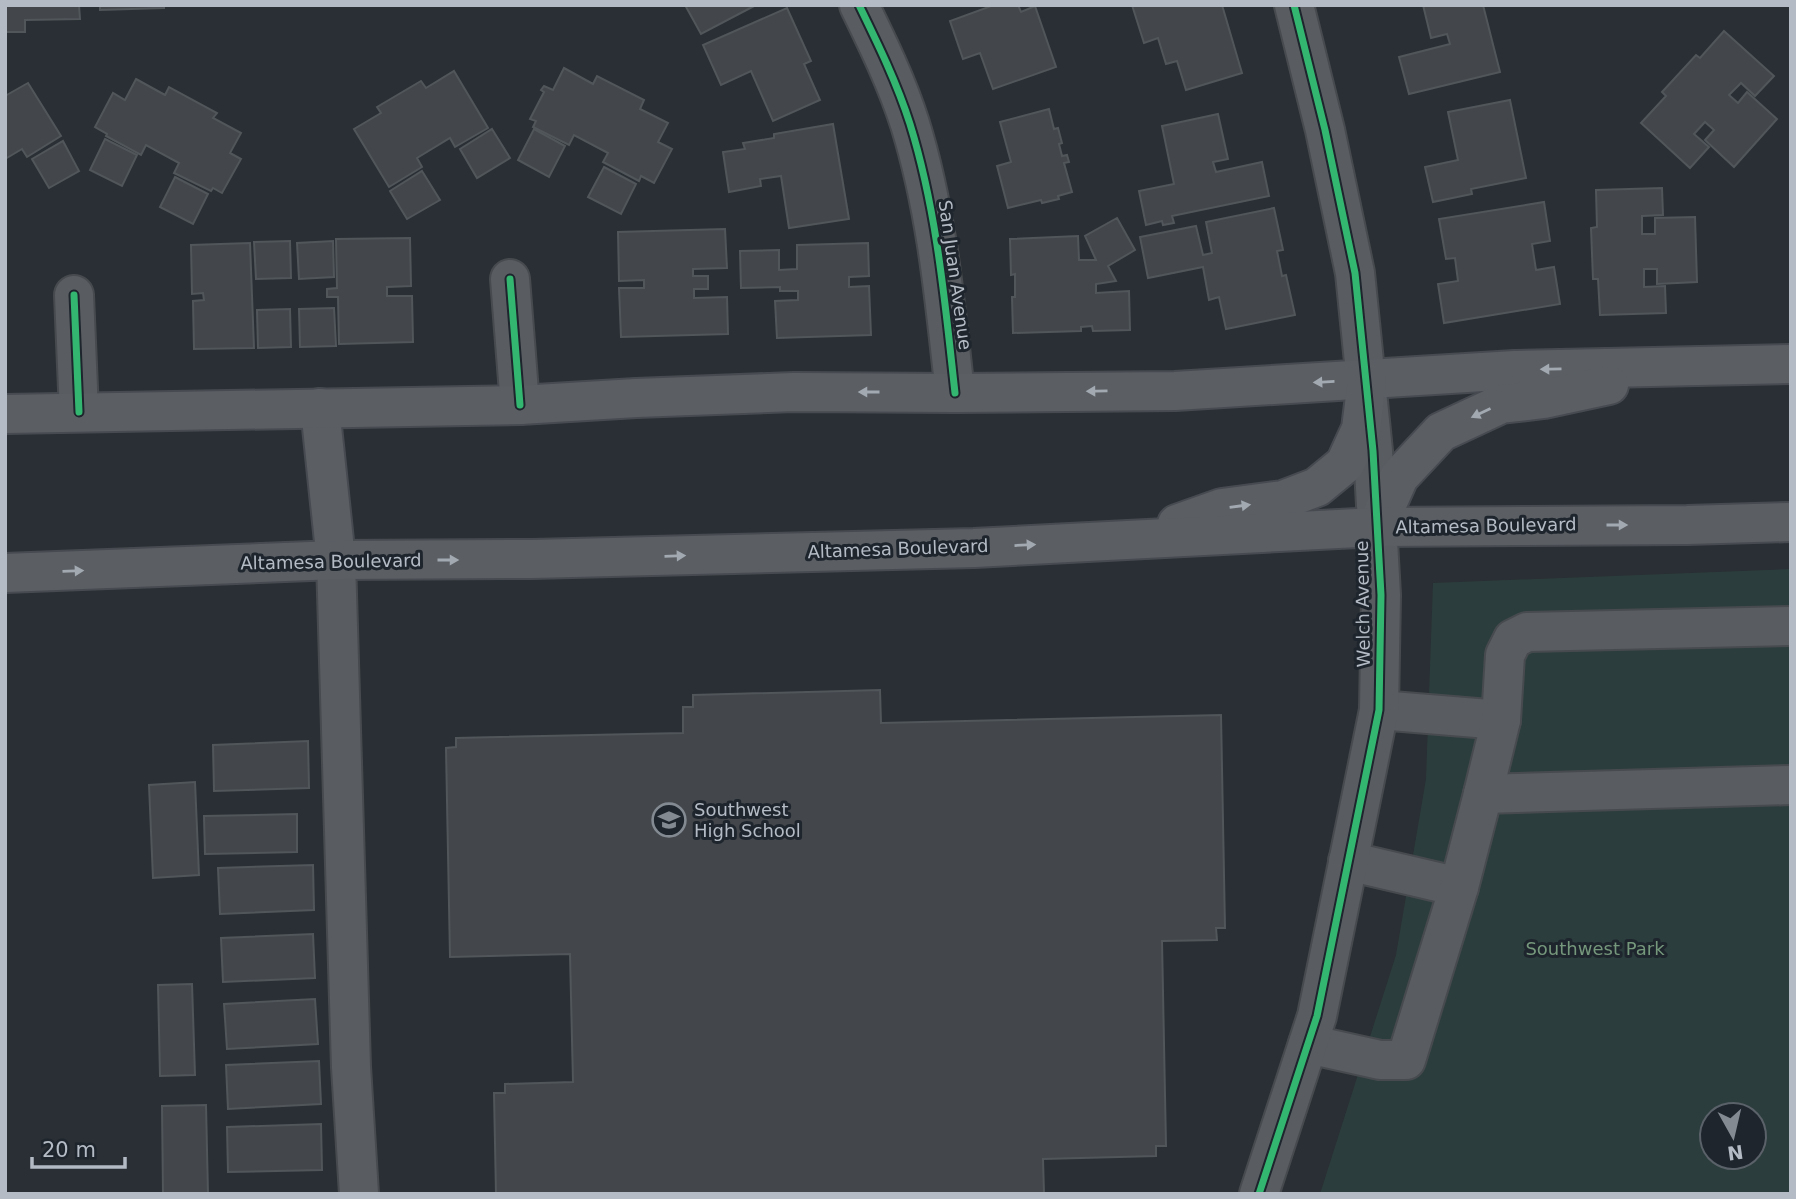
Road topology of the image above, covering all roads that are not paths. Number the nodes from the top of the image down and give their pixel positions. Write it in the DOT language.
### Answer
graph roads {
  1 [pos="859,5"];
  2 [pos="1294,5"];
  3 [pos="510,279"];
  4 [pos="74,295"];
  5 [pos="1791,364"];
  6 [pos="1690,367"];
  7 [pos="1367,380"];
  8 [pos="955,393"];
  9 [pos="520,405"];
  10 [pos="320,408"];
  11 [pos="79,412"];
  12 [pos="5,414"];
  13 [pos="1791,522"];
  14 [pos="1377,527"];
  15 [pos="1129,540"];
  16 [pos="336,560"];
  17 [pos="5,573"];
  18 [pos="1791,626"];
  19 [pos="1379,709"];
  20 [pos="1500,720"];
  21 [pos="1791,785"];
  22 [pos="1483,794"];
  23 [pos="1348,861"];
  24 [pos="1460,887"];
  25 [pos="1308,1044"];
  26 [pos="359,1194"];
  27 [pos="1259,1194"];
  1 -- 8 [label="street, San Juan Avenue"];
  2 -- 7 [label="street, Welch Avenue"];
  3 -- 9 [label="street"];
  4 -- 11 [label="street"];
  5 -- 6 [label="main road"];
  6 -- 7 [label="main road, one-way"];
  6 -- 14 [label="main road, one-way"];
  7 -- 8 [label="main road, one-way"];
  7 -- 14 [label="street, Welch Avenue"];
  15 -- 7 [label="main road, one-way"];
  8 -- 9 [label="main road, one-way"];
  9 -- 10 [label="main road"];
  10 -- 11 [label="main road"];
  10 -- 16 [label="main road"];
  11 -- 12 [label="main road"];
  14 -- 13 [label="main road, Altamesa Boulevard, one-way"];
  14 -- 15 [label="main road, Altamesa Boulevard"];
  14 -- 19 [label="street, Welch Avenue"];
  16 -- 15 [label="main road, Altamesa Boulevard, one-way"];
  17 -- 16 [label="main road, Altamesa Boulevard, one-way"];
  16 -- 26 [label="street"];
  18 -- 20 [label="street"];
  19 -- 20 [label="street"];
  19 -- 23 [label="street, Welch Avenue"];
  20 -- 22 [label="street"];
  21 -- 22 [label="street"];
  22 -- 24 [label="street"];
  23 -- 24 [label="street"];
  23 -- 25 [label="street, Welch Avenue"];
  24 -- 25 [label="street"];
  25 -- 27 [label="street, Welch Avenue"];
}
